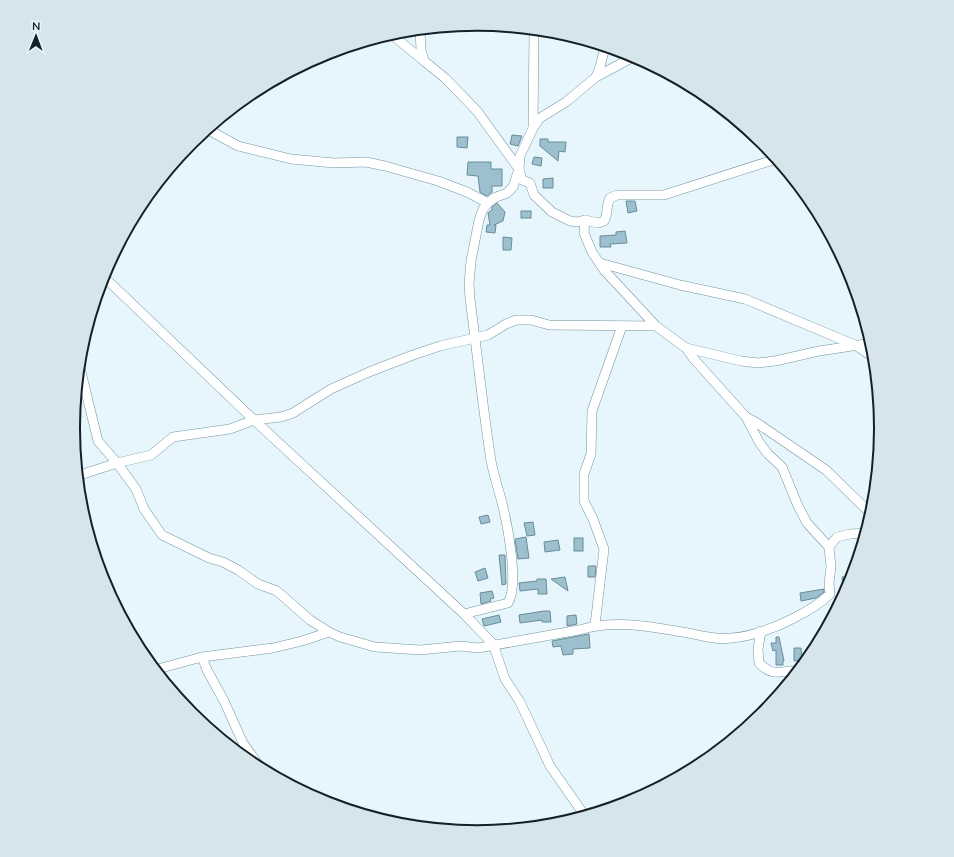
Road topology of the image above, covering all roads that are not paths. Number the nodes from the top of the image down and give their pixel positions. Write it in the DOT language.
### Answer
graph roads {
  1 [pos="420,35"];
  2 [pos="534,35"];
  3 [pos="398,39"];
  4 [pos="604,52"];
  5 [pos="424,60"];
  6 [pos="627,60"];
  7 [pos="596,77"];
  8 [pos="533,128"];
  9 [pos="213,132"];
  10 [pos="771,161"];
  11 [pos="519,169"];
  12 [pos="488,202"];
  13 [pos="585,220"];
  14 [pos="600,263"];
  15 [pos="108,281"];
  16 [pos="622,326"];
  17 [pos="656,326"];
  18 [pos="475,339"];
  19 [pos="865,344"];
  20 [pos="855,345"];
  21 [pos="686,348"];
  22 [pos="867,353"];
  23 [pos="83,379"];
  24 [pos="746,417"];
  25 [pos="254,420"];
  26 [pos="117,463"];
  27 [pos="82,474"];
  28 [pos="866,509"];
  29 [pos="860,533"];
  30 [pos="829,547"];
  31 [pos="464,614"];
  32 [pos="595,625"];
  33 [pos="761,631"];
  34 [pos="329,632"];
  35 [pos="493,644"];
  36 [pos="202,657"];
  37 [pos="161,668"];
  38 [pos="792,670"];
  39 [pos="252,756"];
  40 [pos="583,811"];
  1 -- 5 [label="street"];
  2 -- 8 [label="street"];
  3 -- 5 [label="street"];
  4 -- 7 [label="street"];
  5 -- 11 [label="street"];
  6 -- 7 [label="street"];
  7 -- 8 [label="street"];
  8 -- 11 [label="street"];
  9 -- 12 [label="street"];
  10 -- 13 [label="street"];
  11 -- 12 [label="street"];
  11 -- 13 [label="street"];
  12 -- 18 [label="street"];
  13 -- 14 [label="street"];
  14 -- 17 [label="street"];
  14 -- 20 [label="street"];
  15 -- 25 [label="street"];
  16 -- 17 [label="street"];
  16 -- 18 [label="street"];
  16 -- 32 [label="street"];
  17 -- 21 [label="street"];
  18 -- 25 [label="street"];
  18 -- 31 [label="street"];
  19 -- 20 [label="street"];
  20 -- 21 [label="street"];
  20 -- 22 [label="street"];
  21 -- 24 [label="street"];
  23 -- 26 [label="street"];
  24 -- 28 [label="street"];
  24 -- 30 [label="street"];
  25 -- 26 [label="street"];
  25 -- 31 [label="street"];
  26 -- 27 [label="street"];
  26 -- 34 [label="street"];
  29 -- 30 [label="street"];
  30 -- 33 [label="street"];
  31 -- 35 [label="street"];
  32 -- 33 [label="street"];
  32 -- 35 [label="street"];
  33 -- 38 [label="street"];
  34 -- 35 [label="street"];
  34 -- 36 [label="street"];
  35 -- 40 [label="street"];
  36 -- 37 [label="street"];
  36 -- 39 [label="street"];
}
